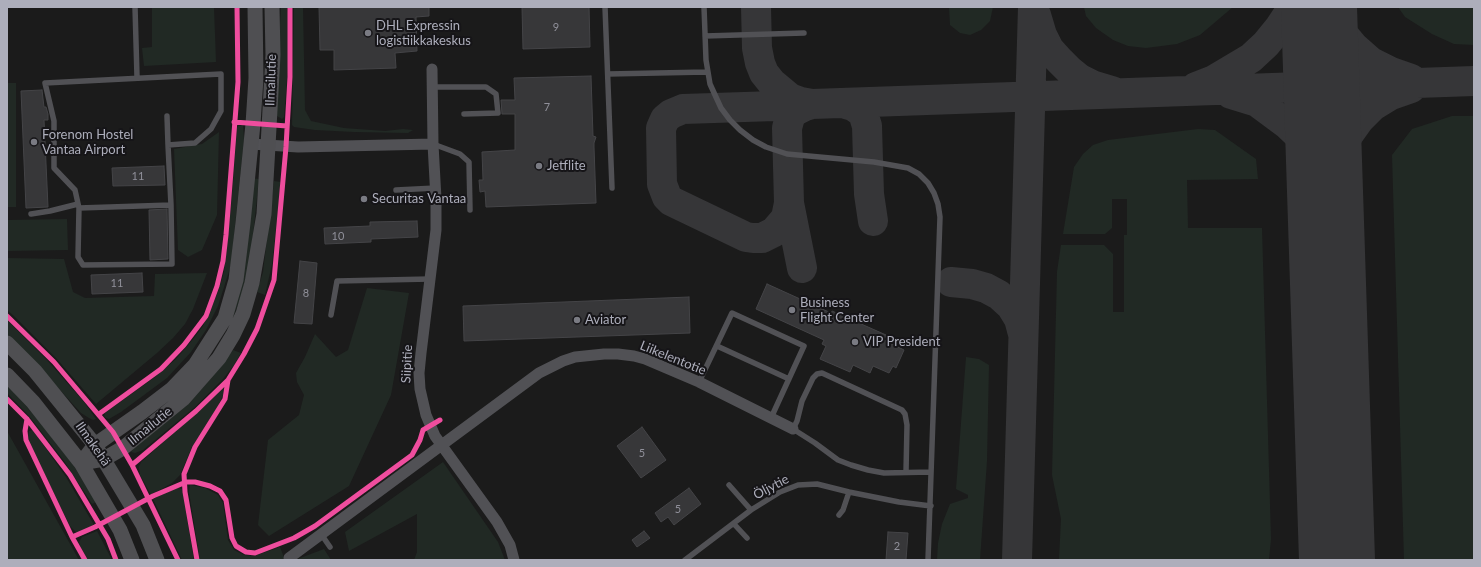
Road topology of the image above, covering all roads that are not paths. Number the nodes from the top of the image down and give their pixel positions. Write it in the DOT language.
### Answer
graph roads {
  1 [pos="135,7"];
  2 [pos="254,7"];
  3 [pos="272,7"];
  4 [pos="605,7"];
  5 [pos="704,7"];
  6 [pos="804,33"];
  7 [pos="705,36"];
  8 [pos="432,69"];
  9 [pos="707,72"];
  10 [pos="608,74"];
  11 [pos="138,77"];
  12 [pos="432,87"];
  13 [pos="464,114"];
  14 [pos="168,116"];
  15 [pos="251,144"];
  16 [pos="433,144"];
  17 [pos="168,145"];
  18 [pos="268,146"];
  19 [pos="436,188"];
  20 [pos="612,188"];
  21 [pos="396,190"];
  22 [pos="171,205"];
  23 [pos="78,206"];
  24 [pos="470,210"];
  25 [pos="31,214"];
  26 [pos="430,279"];
  27 [pos="331,315"];
  28 [pos="7,343"];
  29 [pos="717,346"];
  30 [pos="7,375"];
  31 [pos="789,379"];
  32 [pos="699,382"];
  33 [pos="771,418"];
  34 [pos="793,429"];
  35 [pos="95,445"];
  36 [pos="440,445"];
  37 [pos="104,459"];
  38 [pos="81,463"];
  39 [pos="906,472"];
  40 [pos="931,472"];
  41 [pos="729,484"];
  42 [pos="849,492"];
  43 [pos="931,506"];
  44 [pos="751,510"];
  45 [pos="839,514"];
  46 [pos="734,524"];
  47 [pos="321,534"];
  48 [pos="747,538"];
  49 [pos="330,547"];
  50 [pos="289,558"];
  51 [pos="132,560"];
  52 [pos="157,560"];
  53 [pos="514,560"];
  54 [pos="685,560"];
  55 [pos="928,560"];
  1 -- 11 [label="lane"];
  2 -- 15 [label="main road, Ilmailutie"];
  3 -- 18 [label="main road, Ilmailutie"];
  4 -- 10 [label="lane"];
  5 -- 7 [label="lane"];
  6 -- 7 [label="lane"];
  7 -- 9 [label="lane"];
  8 -- 12 [label="street, Siipitie"];
  9 -- 10 [label="lane"];
  9 -- 40 [label="lane"];
  10 -- 20 [label="lane"];
  11 -- 17 [label="lane"];
  11 -- 23 [label="lane"];
  12 -- 13 [label="lane"];
  12 -- 16 [label="street, Siipitie"];
  14 -- 17 [label="lane"];
  15 -- 18 [label="street"];
  15 -- 35 [label="main road, Ilmailutie"];
  16 -- 18 [label="street"];
  16 -- 19 [label="street, Siipitie"];
  16 -- 24 [label="lane"];
  17 -- 22 [label="lane"];
  18 -- 37 [label="main road, Ilmailutie"];
  19 -- 21 [label="lane"];
  19 -- 26 [label="street, Siipitie"];
  22 -- 23 [label="lane"];
  22 -- 23 [label="lane"];
  23 -- 25 [label="lane"];
  26 -- 27 [label="lane"];
  26 -- 36 [label="street, Siipitie"];
  28 -- 35 [label="main road, Ilmakehä"];
  29 -- 31 [label="lane"];
  29 -- 31 [label="lane"];
  29 -- 32 [label="lane"];
  30 -- 38 [label="main road, Ilmakehä"];
  31 -- 33 [label="lane"];
  32 -- 33 [label="street, Liikelentotie"];
  32 -- 36 [label="street, Liikelentotie"];
  33 -- 34 [label="street, Liikelentotie"];
  34 -- 39 [label="lane"];
  34 -- 39 [label="lane"];
  35 -- 37 [label="main road, Ilmakehä"];
  35 -- 38 [label="main road, Ilmailutie"];
  36 -- 47 [label="street, Liikelentotie"];
  36 -- 53 [label="street, Siipitie"];
  37 -- 38 [label="main road, Ilmailutie"];
  37 -- 52 [label="main road, Ilmakehä"];
  38 -- 51 [label="main road, Ilmakehä"];
  39 -- 40 [label="lane"];
  40 -- 43 [label="lane"];
  41 -- 44 [label="lane"];
  42 -- 43 [label="lane, Öljytie"];
  42 -- 44 [label="lane, Öljytie"];
  42 -- 45 [label="lane"];
  43 -- 55 [label="lane"];
  44 -- 46 [label="lane, Öljytie"];
  46 -- 48 [label="lane"];
  46 -- 54 [label="lane, Öljytie"];
  47 -- 49 [label="lane"];
  47 -- 50 [label="street, Liikelentotie"];
}
